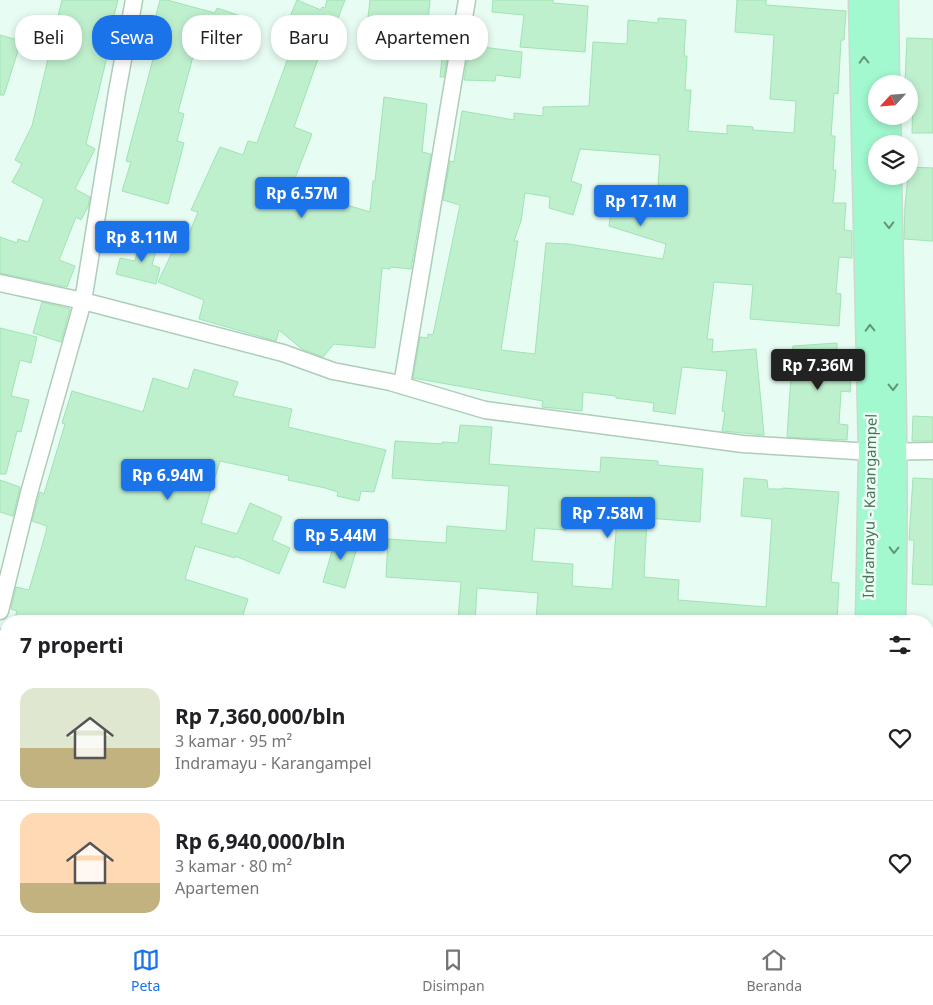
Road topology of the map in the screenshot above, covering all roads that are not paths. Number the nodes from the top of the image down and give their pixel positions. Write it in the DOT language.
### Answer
graph roads {
  1 [pos="134,0"];
  2 [pos="467,0"];
  3 [pos="862,0"];
  4 [pos="884,0"];
  5 [pos="886,75"];
  6 [pos="888,185"];
  7 [pos="0,283"];
  8 [pos="83,301"];
  9 [pos="402,385"];
  10 [pos="933,452"];
  11 [pos="883,453"];
  12 [pos="0,611"];
  13 [pos="870,615"];
  14 [pos="892,615"];
  1 -- 8 [label="street"];
  2 -- 9 [label="street"];
  11 -- 3 [label="main road, Indramayu - Karangampel, one-way"];
  4 -- 5 [label="main road"];
  6 -- 11 [label="main road, Indramayu - Karangampel, one-way"];
  7 -- 8 [label="street"];
  8 -- 9 [label="street"];
  8 -- 12 [label="street"];
  9 -- 11 [label="street"];
  10 -- 11 [label="street"];
  11 -- 13 [label="main road, Indramayu - Karangampel"];
  11 -- 14 [label="main road, Indramayu - Karangampel, one-way"];
}
